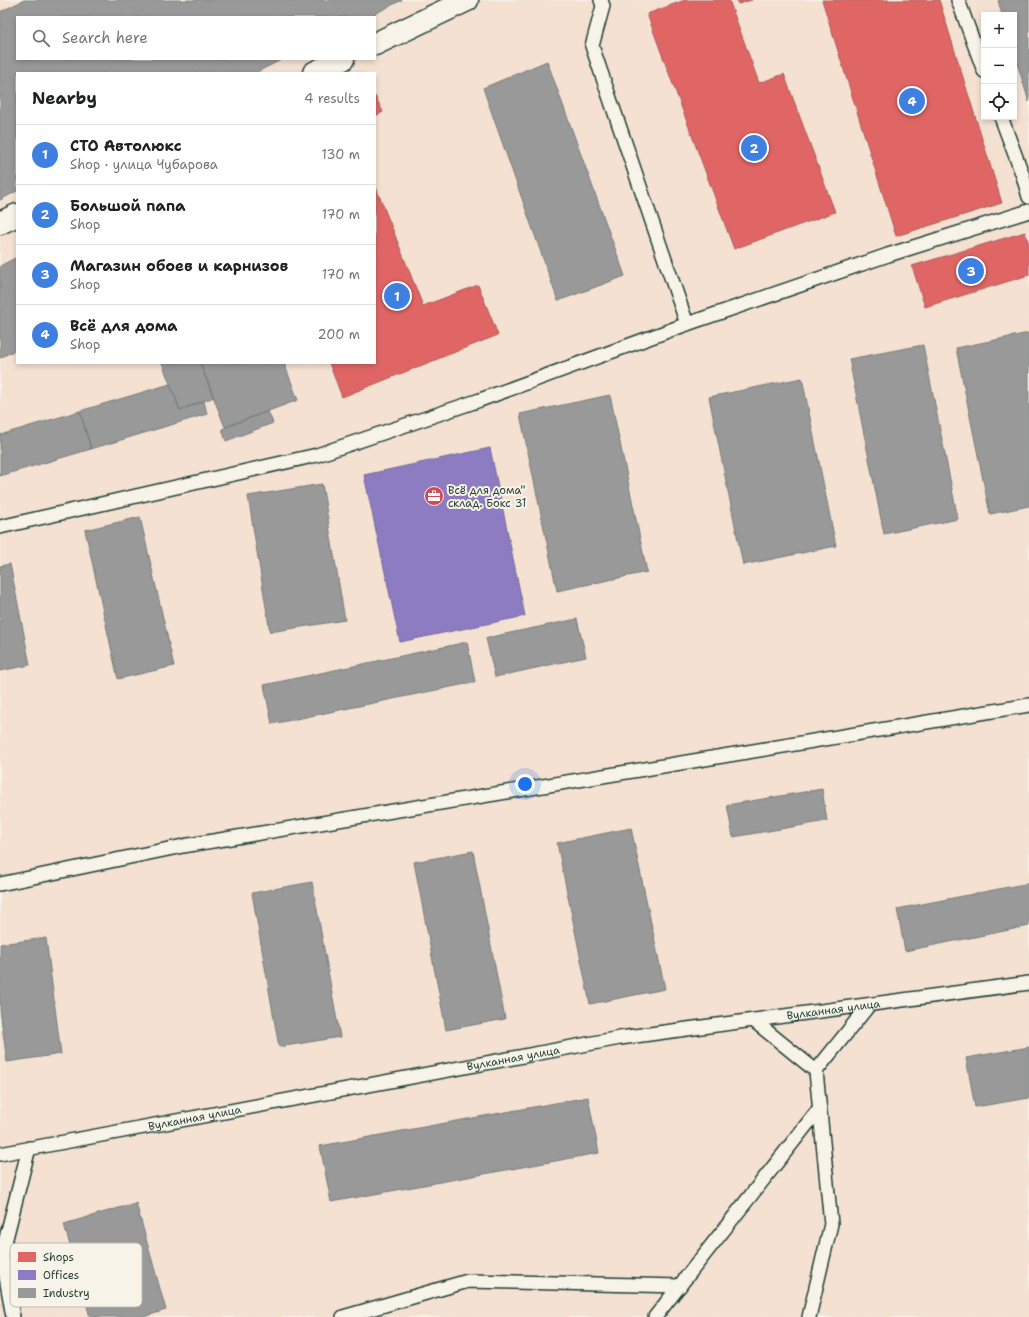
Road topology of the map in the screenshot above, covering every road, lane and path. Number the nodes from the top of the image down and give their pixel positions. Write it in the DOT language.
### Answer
graph roads {
  1 [pos="466,0"];
  2 [pos="601,0"];
  3 [pos="958,0"];
  4 [pos="376,44"];
  5 [pos="341,60"];
  6 [pos="981,63"];
  7 [pos="316,72"];
  8 [pos="1002,120"];
  9 [pos="1026,175"];
  10 [pos="1029,197"];
  11 [pos="1029,210"];
  12 [pos="16,215"];
  13 [pos="0,223"];
  14 [pos="687,324"];
  15 [pos="0,527"];
  16 [pos="1029,705"];
  17 [pos="0,884"];
  18 [pos="1029,983"];
  19 [pos="869,1005"];
  20 [pos="753,1020"];
  21 [pos="816,1071"];
  22 [pos="819,1109"];
  23 [pos="29,1148"];
  24 [pos="0,1154"];
  25 [pos="680,1286"];
  26 [pos="10,1300"];
  27 [pos="11,1307"];
  28 [pos="13,1317"];
  29 [pos="343,1317"];
  30 [pos="655,1317"];
  31 [pos="809,1317"];
  1 -- 4 [label="street"];
  2 -- 14 [label="lane"];
  3 -- 6 [label="lane"];
  5 -- 7 [label="street"];
  8 -- 9 [label="lane"];
  9 -- 10 [label="lane"];
  11 -- 14 [label="lane"];
  12 -- 13 [label="street"];
  14 -- 15 [label="lane"];
  16 -- 17 [label="lane"];
  18 -- 19 [label="lane, Вулканная улица"];
  19 -- 20 [label="lane, Вулканная улица"];
  19 -- 21 [label="lane"];
  20 -- 21 [label="lane"];
  20 -- 23 [label="lane, Вулканная улица"];
  21 -- 22 [label="lane"];
  22 -- 25 [label="lane"];
  22 -- 31 [label="lane"];
  23 -- 24 [label="lane, Вулканная улица"];
  23 -- 26 [label="lane"];
  25 -- 29 [label="lane"];
  25 -- 30 [label="lane"];
  27 -- 28 [label="lane"];
}
